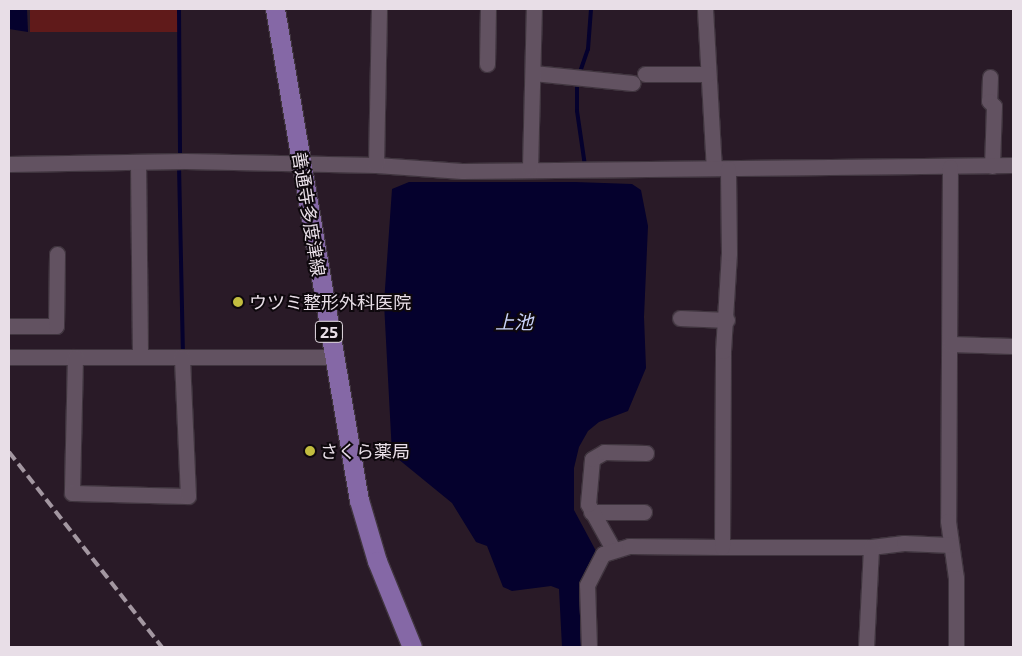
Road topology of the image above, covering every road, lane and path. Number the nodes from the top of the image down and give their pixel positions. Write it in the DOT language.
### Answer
graph roads {
  1 [pos="275,9"];
  2 [pos="379,9"];
  3 [pos="488,9"];
  4 [pos="534,9"];
  5 [pos="705,9"];
  6 [pos="487,64"];
  7 [pos="533,73"];
  8 [pos="708,74"];
  9 [pos="990,77"];
  10 [pos="138,162"];
  11 [pos="9,164"];
  12 [pos="376,165"];
  13 [pos="1013,165"];
  14 [pos="300,166"];
  15 [pos="992,166"];
  16 [pos="950,167"];
  17 [pos="530,168"];
  18 [pos="721,169"];
  19 [pos="61,263"];
  20 [pos="680,318"];
  21 [pos="727,320"];
  22 [pos="9,326"];
  23 [pos="950,344"];
  24 [pos="1013,346"];
  25 [pos="9,357"];
  26 [pos="75,357"];
  27 [pos="140,357"];
  28 [pos="182,357"];
  29 [pos="334,357"];
  30 [pos="646,453"];
  31 [pos="591,512"];
  32 [pos="644,512"];
  33 [pos="951,545"];
  34 [pos="722,547"];
  35 [pos="872,547"];
  36 [pos="613,549"];
  37 [pos="412,647"];
  38 [pos="589,647"];
  39 [pos="866,647"];
  40 [pos="956,647"];
  1 -- 14 [label="main road, 善通寺多度津線 / 25"];
  2 -- 12 [label="street"];
  3 -- 6 [label="street"];
  4 -- 7 [label="street"];
  5 -- 8 [label="street"];
  7 -- 8 [label="street"];
  7 -- 17 [label="street"];
  8 -- 18 [label="street"];
  9 -- 15 [label="street"];
  10 -- 11 [label="street"];
  10 -- 14 [label="street"];
  10 -- 27 [label="street"];
  12 -- 14 [label="street"];
  12 -- 17 [label="street"];
  13 -- 15 [label="street"];
  14 -- 29 [label="main road, 善通寺多度津線 / 25"];
  15 -- 16 [label="street"];
  16 -- 18 [label="street"];
  16 -- 23 [label="street"];
  17 -- 18 [label="street"];
  18 -- 21 [label="street"];
  19 -- 22 [label="street"];
  20 -- 21 [label="street"];
  21 -- 34 [label="street"];
  23 -- 24 [label="street"];
  23 -- 33 [label="street"];
  25 -- 26 [label="street"];
  26 -- 27 [label="street"];
  26 -- 28 [label="street"];
  27 -- 28 [label="street"];
  28 -- 29 [label="street"];
  29 -- 37 [label="main road, 善通寺多度津線 / 25"];
  30 -- 31 [label="street"];
  31 -- 32 [label="street"];
  31 -- 36 [label="street"];
  33 -- 35 [label="street"];
  33 -- 40 [label="street"];
  34 -- 35 [label="street"];
  34 -- 36 [label="street"];
  35 -- 39 [label="street"];
  36 -- 38 [label="street"];
}
